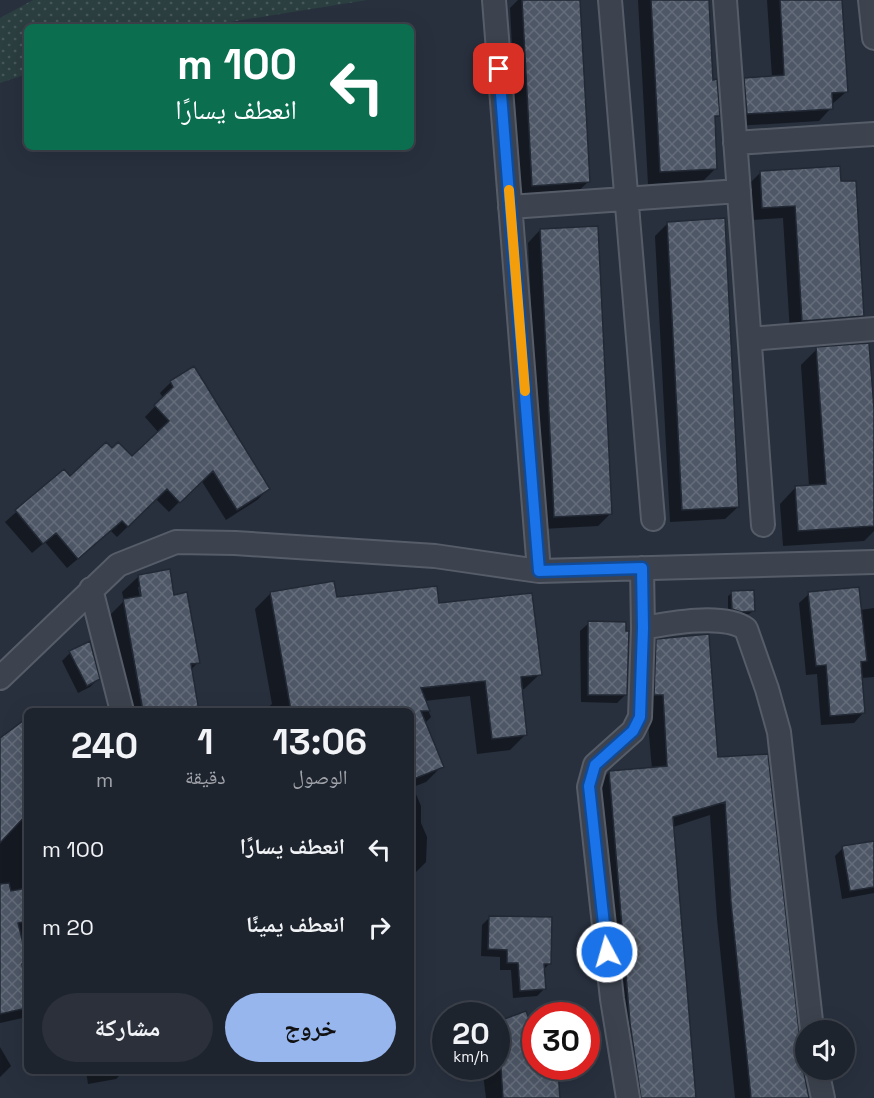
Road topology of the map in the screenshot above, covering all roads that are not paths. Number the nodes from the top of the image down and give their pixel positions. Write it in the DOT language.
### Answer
graph roads {
  1 [pos="494,0"];
  2 [pos="610,0"];
  3 [pos="725,0"];
  4 [pos="870,0"];
  5 [pos="874,38"];
  6 [pos="874,134"];
  7 [pos="735,143"];
  8 [pos="739,191"];
  9 [pos="627,199"];
  10 [pos="510,207"];
  11 [pos="874,329"];
  12 [pos="750,339"];
  13 [pos="652,519"];
  14 [pos="763,525"];
  15 [pos="874,562"];
  16 [pos="642,568"];
  17 [pos="539,571"];
  18 [pos="91,589"];
  19 [pos="643,628"];
  20 [pos="0,678"];
  21 [pos="121,708"];
  22 [pos="811,1020"];
  23 [pos="819,1080"];
  24 [pos="628,1098"];
  25 [pos="823,1098"];
  1 -- 10 [label="street"];
  2 -- 9 [label="street"];
  3 -- 7 [label="street"];
  4 -- 5 [label="street"];
  6 -- 7 [label="street"];
  7 -- 8 [label="street"];
  8 -- 9 [label="street"];
  8 -- 12 [label="street"];
  9 -- 10 [label="street"];
  9 -- 13 [label="street"];
  10 -- 17 [label="street"];
  11 -- 12 [label="street"];
  12 -- 14 [label="street"];
  15 -- 16 [label="street"];
  16 -- 17 [label="street"];
  16 -- 19 [label="street"];
  17 -- 18 [label="street"];
  18 -- 20 [label="street"];
  18 -- 21 [label="street"];
  19 -- 22 [label="street"];
  19 -- 24 [label="street"];
  23 -- 25 [label="street"];
}
